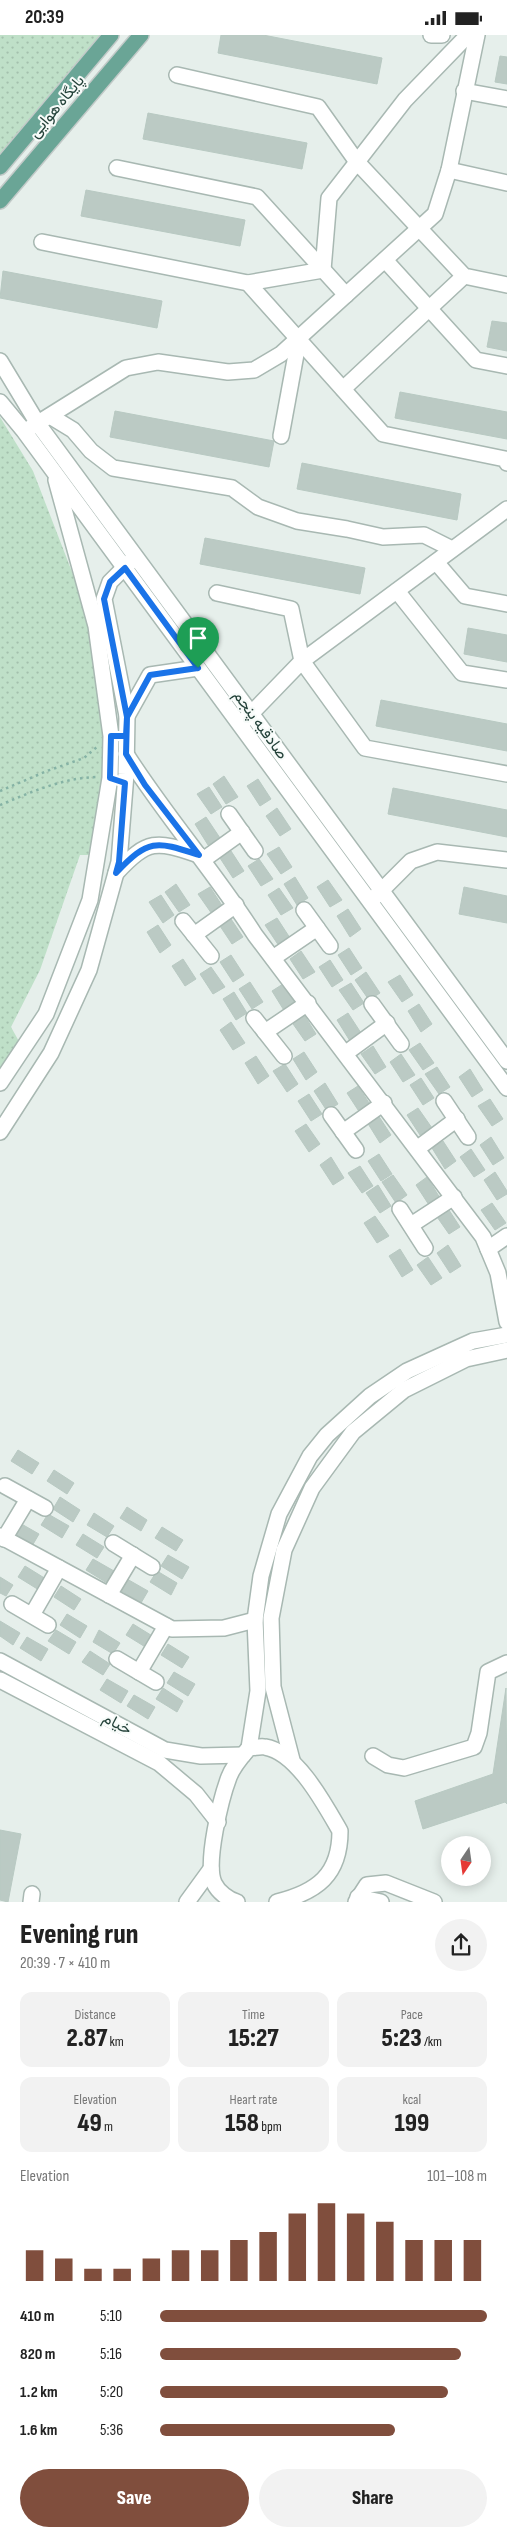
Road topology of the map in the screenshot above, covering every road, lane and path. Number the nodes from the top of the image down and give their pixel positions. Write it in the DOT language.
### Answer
graph roads {
  1 [pos="111,35"];
  2 [pos="141,35"];
  3 [pos="432,35"];
  4 [pos="442,35"];
  5 [pos="468,35"];
  6 [pos="477,35"];
  7 [pos="177,75"];
  8 [pos="464,91"];
  9 [pos="507,99"];
  10 [pos="358,162"];
  11 [pos="0,167"];
  12 [pos="117,169"];
  13 [pos="449,170"];
  14 [pos="507,183"];
  15 [pos="0,201"];
  16 [pos="421,227"];
  17 [pos="42,243"];
  18 [pos="385,260"];
  19 [pos="323,270"];
  20 [pos="464,276"];
  21 [pos="248,283"];
  22 [pos="507,285"];
  23 [pos="346,295"];
  24 [pos="429,308"];
  25 [pos="299,338"];
  26 [pos="0,361"];
  27 [pos="507,366"];
  28 [pos="343,389"];
  29 [pos="0,402"];
  30 [pos="38,424"];
  31 [pos="282,436"];
  32 [pos="507,463"];
  33 [pos="54,471"];
  34 [pos="507,509"];
  35 [pos="452,549"];
  36 [pos="135,556"];
  37 [pos="436,562"];
  38 [pos="125,568"];
  39 [pos="397,591"];
  40 [pos="217,593"];
  41 [pos="507,604"];
  42 [pos="302,661"];
  43 [pos="198,668"];
  44 [pos="507,681"];
  45 [pos="251,714"];
  46 [pos="127,717"];
  47 [pos="240,725"];
  48 [pos="111,736"];
  49 [pos="126,754"];
  50 [pos="507,774"];
  51 [pos="110,778"];
  52 [pos="0,791"];
  53 [pos="0,805"];
  54 [pos="229,814"];
  55 [pos="242,832"];
  56 [pos="255,851"];
  57 [pos="201,857"];
  58 [pos="507,860"];
  59 [pos="116,873"];
  60 [pos="382,892"];
  61 [pos="370,901"];
  62 [pos="236,905"];
  63 [pos="304,910"];
  64 [pos="183,921"];
  65 [pos="317,928"];
  66 [pos="194,935"];
  67 [pos="330,946"];
  68 [pos="211,956"];
  69 [pos="273,958"];
  70 [pos="308,1003"];
  71 [pos="372,1004"];
  72 [pos="254,1018"];
  73 [pos="386,1023"];
  74 [pos="265,1032"];
  75 [pos="401,1043"];
  76 [pos="346,1053"];
  77 [pos="284,1055"];
  78 [pos="507,1061"];
  79 [pos="0,1083"];
  80 [pos="507,1088"];
  81 [pos="444,1101"];
  82 [pos="384,1103"];
  83 [pos="332,1115"];
  84 [pos="456,1119"];
  85 [pos="0,1132"];
  86 [pos="343,1132"];
  87 [pos="468,1137"];
  88 [pos="418,1148"];
  89 [pos="356,1150"];
  90 [pos="454,1197"];
  91 [pos="400,1209"];
  92 [pos="411,1225"];
  93 [pos="507,1236"];
  94 [pos="426,1248"];
  95 [pos="488,1249"];
  96 [pos="507,1322"];
  97 [pos="507,1335"];
  98 [pos="507,1350"];
  99 [pos="327,1435"];
  100 [pos="340,1448"];
  101 [pos="5,1487"];
  102 [pos="28,1499"];
  103 [pos="45,1508"];
  104 [pos="2,1537"];
  105 [pos="113,1543"];
  106 [pos="134,1555"];
  107 [pos="152,1567"];
  108 [pos="58,1568"];
  109 [pos="109,1595"];
  110 [pos="12,1603"];
  111 [pos="32,1615"];
  112 [pos="254,1620"];
  113 [pos="48,1625"];
  114 [pos="166,1626"];
  115 [pos="117,1659"];
  116 [pos="0,1661"];
  117 [pos="507,1663"];
  118 [pos="139,1672"];
  119 [pos="0,1680"];
  120 [pos="156,1682"];
  121 [pos="266,1689"];
  122 [pos="246,1752"];
  123 [pos="373,1756"];
  124 [pos="162,1757"];
  125 [pos="292,1760"];
  126 [pos="218,1822"];
  127 [pos="211,1869"];
  128 [pos="357,1899"];
  129 [pos="187,1902"];
  130 [pos="237,1902"];
  131 [pos="277,1902"];
  132 [pos="381,1902"];
  133 [pos="434,1902"];
  1 -- 11 [label="main road, پایگاه هوایی"];
  2 -- 15 [label="main road, پایگاه هوایی"];
  3 -- 4 [label="street"];
  5 -- 10 [label="street"];
  6 -- 8 [label="street"];
  7 -- 10 [label="street"];
  8 -- 9 [label="street"];
  8 -- 13 [label="street"];
  10 -- 16 [label="street"];
  10 -- 19 [label="street"];
  12 -- 19 [label="street"];
  13 -- 14 [label="street"];
  13 -- 16 [label="street"];
  16 -- 18 [label="street"];
  16 -- 20 [label="street"];
  17 -- 21 [label="street"];
  18 -- 23 [label="street"];
  18 -- 24 [label="street"];
  19 -- 21 [label="street"];
  19 -- 23 [label="street"];
  20 -- 22 [label="street"];
  20 -- 24 [label="street"];
  21 -- 25 [label="street"];
  23 -- 25 [label="street"];
  24 -- 27 [label="street"];
  24 -- 28 [label="street"];
  25 -- 28 [label="street"];
  25 -- 30 [label="street"];
  25 -- 31 [label="street"];
  26 -- 30 [label="street, صادقیه پنجم"];
  28 -- 32 [label="street"];
  29 -- 30 [label="street, صادقیه پنجم"];
  30 -- 33 [label="street, صادقیه پنجم"];
  30 -- 35 [label="street"];
  30 -- 36 [label="street, صادقیه پنجم"];
  33 -- 38 [label="street, صادقیه پنجم"];
  33 -- 48 [label="street"];
  34 -- 35 [label="street"];
  35 -- 37 [label="street"];
  36 -- 38 [label="street"];
  36 -- 45 [label="street, صادقیه پنجم"];
  37 -- 39 [label="street"];
  37 -- 41 [label="street"];
  38 -- 43 [label="street, صادقیه پنجم"];
  38 -- 46 [label="street"];
  39 -- 42 [label="street"];
  39 -- 44 [label="street"];
  40 -- 42 [label="street"];
  42 -- 45 [label="street"];
  42 -- 50 [label="street"];
  43 -- 46 [label="street"];
  43 -- 47 [label="street, صادقیه پنجم"];
  45 -- 47 [label="street"];
  45 -- 60 [label="street, صادقیه پنجم"];
  46 -- 49 [label="street"];
  47 -- 61 [label="street, صادقیه پنجم"];
  48 -- 51 [label="street"];
  48 -- 52 [label="path"];
  49 -- 57 [label="street"];
  49 -- 59 [label="street"];
  51 -- 53 [label="path"];
  51 -- 79 [label="street"];
  54 -- 55 [label="street"];
  55 -- 56 [label="street"];
  55 -- 57 [label="street"];
  57 -- 59 [label="street"];
  57 -- 62 [label="street"];
  58 -- 60 [label="street"];
  59 -- 85 [label="street"];
  60 -- 61 [label="street"];
  60 -- 78 [label="street, صادقیه پنجم"];
  61 -- 80 [label="street, صادقیه پنجم"];
  62 -- 66 [label="street"];
  62 -- 69 [label="street"];
  63 -- 65 [label="street"];
  64 -- 66 [label="street"];
  65 -- 67 [label="street"];
  65 -- 69 [label="street"];
  66 -- 68 [label="street"];
  69 -- 70 [label="street"];
  70 -- 74 [label="street"];
  70 -- 76 [label="street"];
  71 -- 73 [label="street"];
  72 -- 74 [label="street"];
  73 -- 75 [label="street"];
  73 -- 76 [label="street"];
  74 -- 77 [label="street"];
  76 -- 82 [label="street"];
  81 -- 84 [label="street"];
  82 -- 86 [label="street"];
  82 -- 88 [label="street"];
  83 -- 86 [label="street"];
  84 -- 87 [label="street"];
  84 -- 88 [label="street"];
  86 -- 89 [label="street"];
  88 -- 90 [label="street"];
  90 -- 92 [label="street"];
  90 -- 95 [label="street"];
  91 -- 92 [label="street"];
  92 -- 94 [label="street"];
  93 -- 95 [label="street"];
  95 -- 96 [label="street"];
  97 -- 99 [label="street"];
  98 -- 100 [label="street"];
  99 -- 100 [label="street"];
  99 -- 112 [label="street"];
  100 -- 121 [label="street"];
  101 -- 102 [label="street"];
  102 -- 103 [label="street"];
  102 -- 104 [label="street"];
  104 -- 108 [label="street"];
  105 -- 106 [label="street"];
  106 -- 107 [label="street"];
  106 -- 109 [label="street"];
  108 -- 109 [label="street"];
  108 -- 111 [label="street"];
  109 -- 114 [label="street"];
  110 -- 111 [label="street"];
  111 -- 113 [label="street"];
  112 -- 114 [label="street"];
  112 -- 121 [label="street"];
  114 -- 118 [label="street"];
  115 -- 118 [label="street"];
  116 -- 124 [label="street, خیام"];
  117 -- 123 [label="street"];
  118 -- 120 [label="street"];
  119 -- 124 [label="street, خیام"];
  121 -- 122 [label="street"];
  121 -- 125 [label="street"];
  122 -- 124 [label="street, خیام"];
  122 -- 125 [label="street, خیام"];
  122 -- 126 [label="street"];
  124 -- 126 [label="street, خیام"];
  125 -- 131 [label="street"];
  126 -- 127 [label="street"];
  127 -- 129 [label="street"];
  127 -- 130 [label="street"];
  128 -- 132 [label="street"];
  128 -- 133 [label="street"];
}
